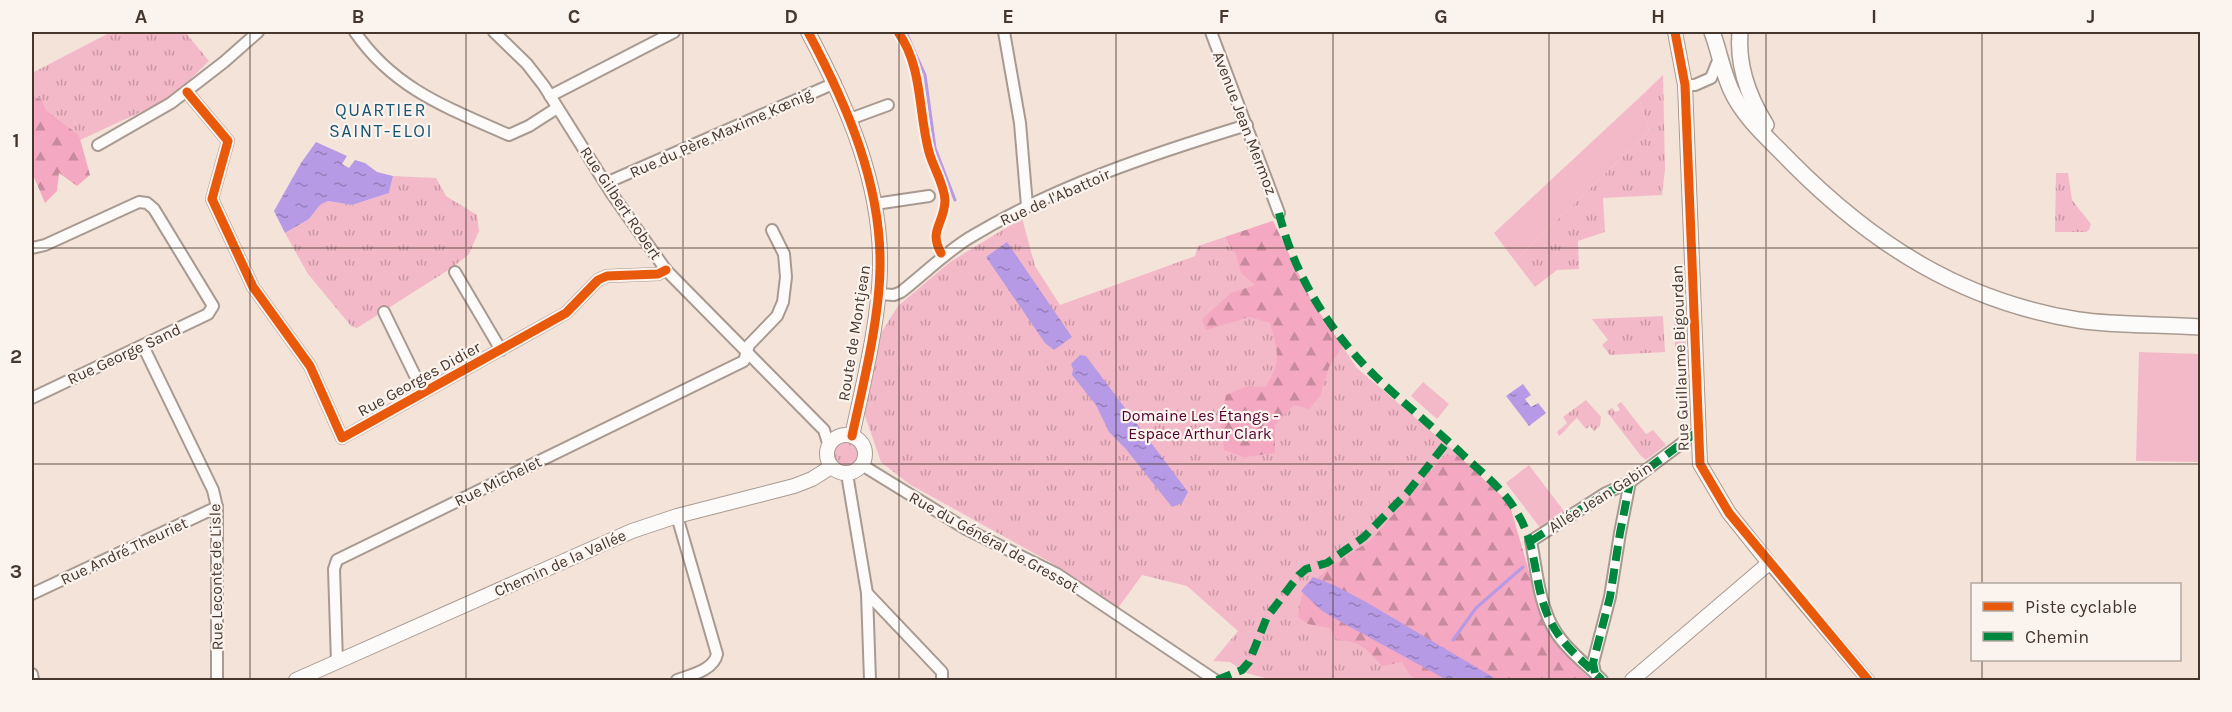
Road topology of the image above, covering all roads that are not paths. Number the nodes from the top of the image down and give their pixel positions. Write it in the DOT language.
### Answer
graph roads {
  1 [pos="258,32"];
  2 [pos="356,32"];
  3 [pos="494,32"];
  4 [pos="674,32"];
  5 [pos="810,32"];
  6 [pos="1004,32"];
  7 [pos="1212,32"];
  8 [pos="1675,32"];
  9 [pos="1712,32"];
  10 [pos="1740,32"];
  11 [pos="1720,56"];
  12 [pos="835,83"];
  13 [pos="1685,85"];
  14 [pos="187,92"];
  15 [pos="550,96"];
  16 [pos="888,105"];
  17 [pos="557,108"];
  18 [pos="850,119"];
  19 [pos="1247,125"];
  20 [pos="98,145"];
  21 [pos="1785,156"];
  22 [pos="606,183"];
  23 [pos="929,196"];
  24 [pos="875,204"];
  25 [pos="1027,206"];
  26 [pos="1279,213"];
  27 [pos="772,230"];
  28 [pos="32,248"];
  29 [pos="666,270"];
  30 [pos="455,272"];
  31 [pos="878,294"];
  32 [pos="384,312"];
  33 [pos="2200,327"];
  34 [pos="143,346"];
  35 [pos="501,350"];
  36 [pos="747,353"];
  37 [pos="423,392"];
  38 [pos="32,398"];
  39 [pos="1697,432"];
  40 [pos="852,436"];
  41 [pos="829,446"];
  42 [pos="862,465"];
  43 [pos="831,467"];
  44 [pos="847,474"];
  45 [pos="1630,482"];
  46 [pos="217,507"];
  47 [pos="677,516"];
  48 [pos="1769,562"];
  49 [pos="867,593"];
  50 [pos="32,594"];
  51 [pos="336,662"];
  52 [pos="32,674"];
  53 [pos="942,676"];
  54 [pos="1598,677"];
  55 [pos="33,681"];
  56 [pos="217,681"];
  57 [pos="296,681"];
  58 [pos="677,681"];
  59 [pos="870,681"];
  60 [pos="953,681"];
  61 [pos="1215,681"];
  62 [pos="1632,681"];
  63 [pos="1868,681"];
  1 -- 14 [label="street"];
  2 -- 17 [label="street"];
  3 -- 15 [label="street, Rue Gilbert Robert"];
  4 -- 15 [label="street"];
  5 -- 12 [label="street, Route de Montjean"];
  6 -- 25 [label="street"];
  7 -- 19 [label="street, Avenue Jean Mermoz"];
  8 -- 13 [label="street, Rue Guillaume Bigourdan"];
  9 -- 11 [label="main road"];
  10 -- 21 [label="main road"];
  11 -- 13 [label="street"];
  11 -- 21 [label="main road"];
  12 -- 18 [label="street, Route de Montjean"];
  12 -- 22 [label="street, Rue du Père Maxime Kœnig"];
  13 -- 39 [label="street, Rue Guillaume Bigourdan"];
  14 -- 20 [label="street"];
  14 -- 37 [label="street, Rue Georges Didier"];
  15 -- 17 [label="street, Rue Gilbert Robert"];
  16 -- 18 [label="street"];
  17 -- 22 [label="street, Rue Gilbert Robert"];
  18 -- 24 [label="street, Route de Montjean"];
  19 -- 25 [label="street, Rue de l'Abattoir"];
  19 -- 26 [label="street, Avenue Jean Mermoz"];
  21 -- 33 [label="main road"];
  22 -- 29 [label="street, Rue Gilbert Robert"];
  23 -- 24 [label="street"];
  24 -- 31 [label="street, Route de Montjean"];
  25 -- 31 [label="street, Rue de l'Abattoir"];
  27 -- 36 [label="street"];
  28 -- 34 [label="street, Rue George Sand"];
  29 -- 35 [label="street, Rue Georges Didier"];
  29 -- 36 [label="street, Rue Gilbert Robert"];
  30 -- 35 [label="street"];
  31 -- 40 [label="street, Route de Montjean"];
  32 -- 37 [label="street"];
  34 -- 38 [label="street, Rue George Sand"];
  34 -- 46 [label="street, Rue Leconte de Lisle"];
  35 -- 37 [label="street, Rue Georges Didier"];
  36 -- 41 [label="street, Rue Gilbert Robert"];
  36 -- 51 [label="street, Rue Michelet"];
  39 -- 45 [label="street, Allée Jean Gabin"];
  39 -- 48 [label="street, Rue Guillaume Bigourdan"];
  40 -- 41 [label="street"];
  40 -- 42 [label="street"];
  41 -- 43 [label="street"];
  42 -- 44 [label="street"];
  42 -- 61 [label="street, Rue du Général de Gressot"];
  43 -- 44 [label="street"];
  43 -- 47 [label="street, Chemin de la Vallée"];
  44 -- 49 [label="street"];
  45 -- 54 [label="street"];
  45 -- 54 [label="street, Allée Jean Gabin"];
  46 -- 50 [label="street, Rue André Theuriet"];
  46 -- 56 [label="street, Rue Leconte de Lisle"];
  47 -- 51 [label="street, Chemin de la Vallée"];
  47 -- 58 [label="street"];
  48 -- 62 [label="street"];
  48 -- 63 [label="street, Rue Guillaume Bigourdan"];
  49 -- 53 [label="street"];
  49 -- 59 [label="street"];
  51 -- 57 [label="street, Chemin de la Vallée"];
  52 -- 55 [label="street"];
  53 -- 60 [label="street"];
}
